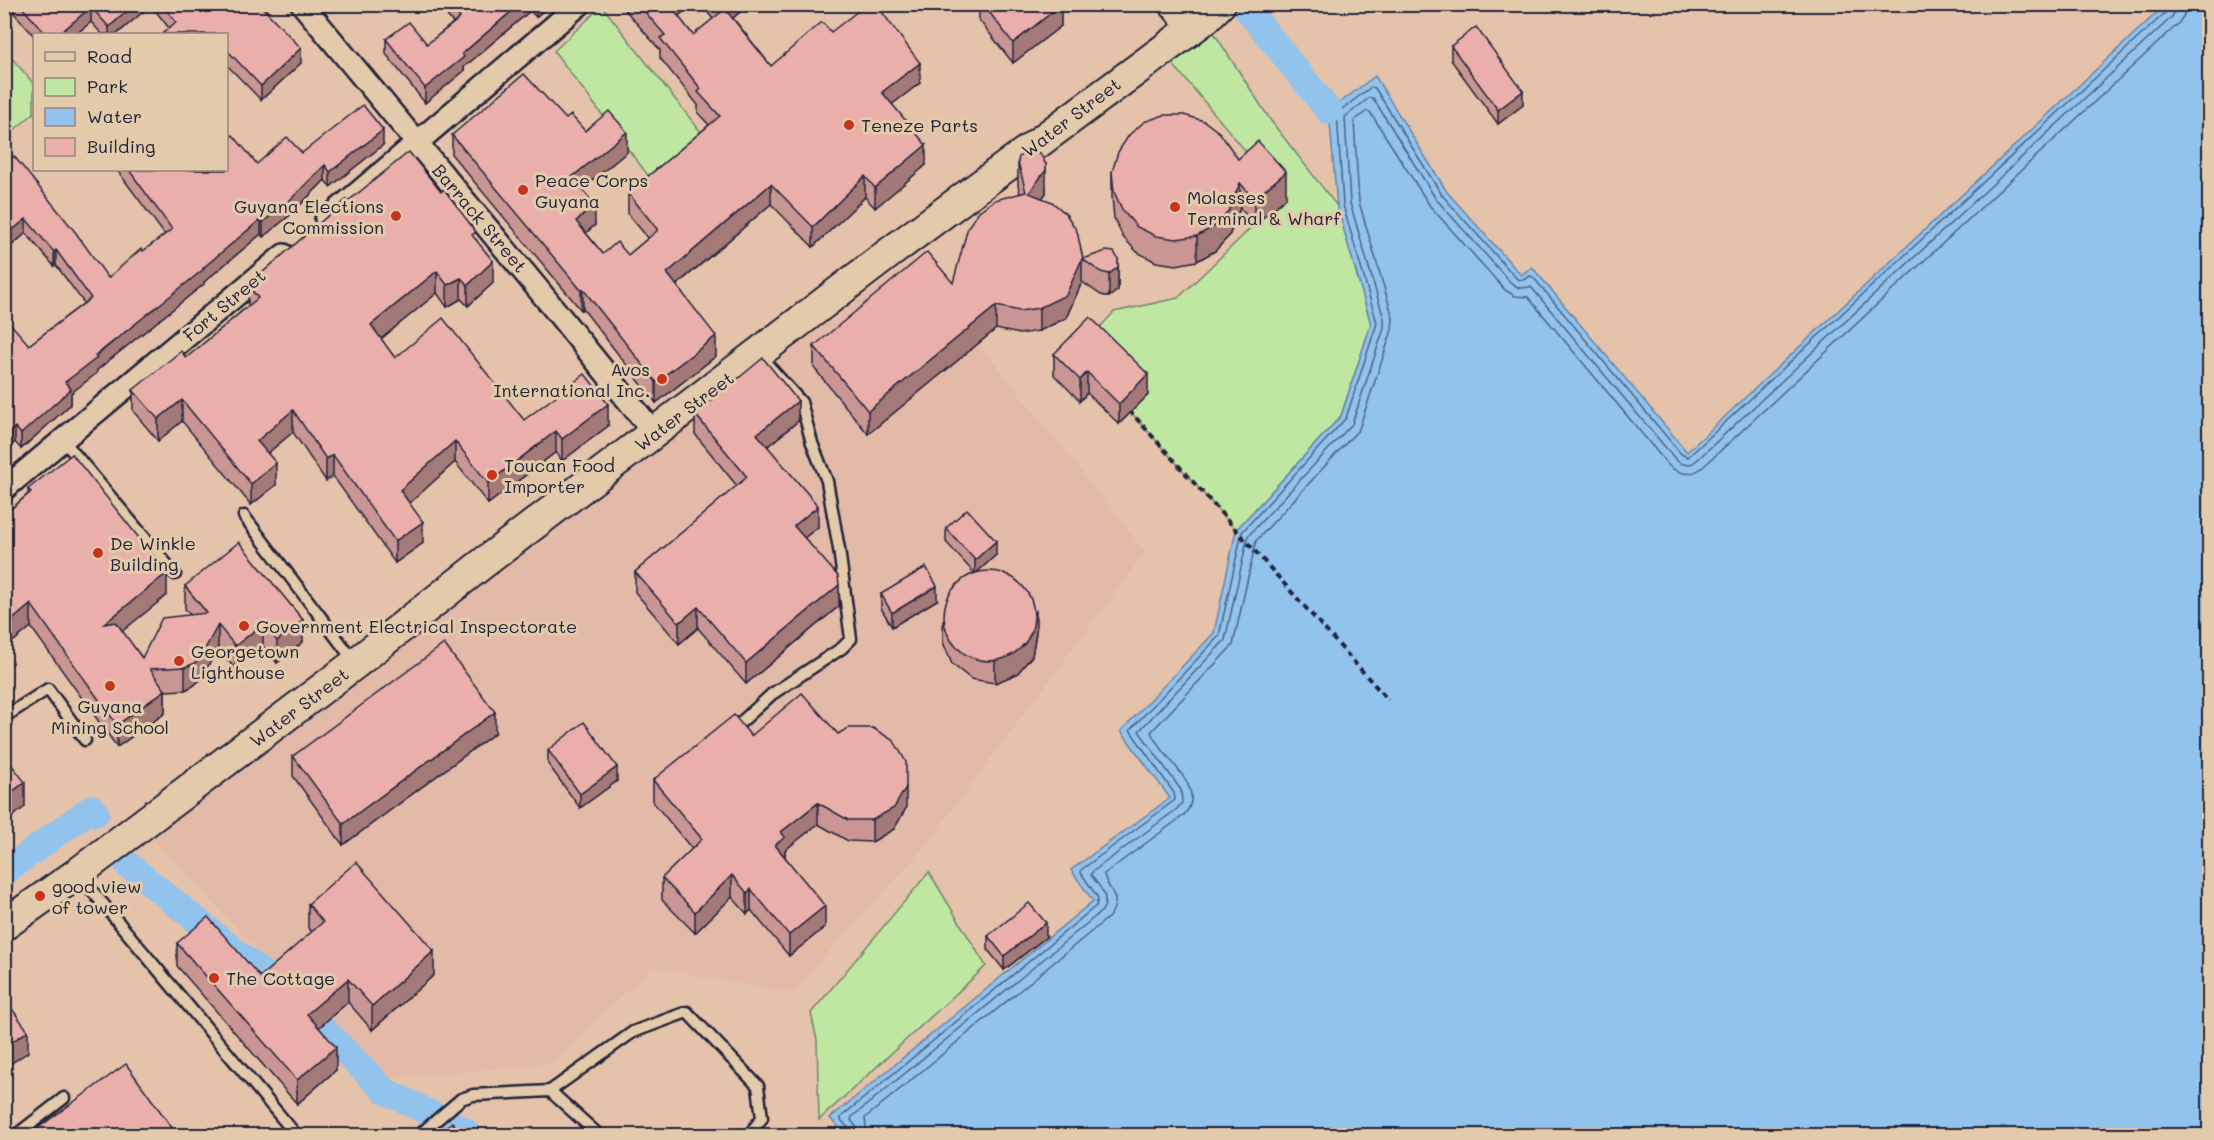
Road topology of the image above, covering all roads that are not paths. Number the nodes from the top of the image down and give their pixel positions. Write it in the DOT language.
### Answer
graph roads {
  1 [pos="302,4"];
  2 [pos="579,4"];
  3 [pos="1169,4"];
  4 [pos="1205,17"];
  5 [pos="417,143"];
  6 [pos="758,354"];
  7 [pos="655,434"];
  8 [pos="63,440"];
  9 [pos="4,489"];
  10 [pos="244,516"];
  11 [pos="175,574"];
  12 [pos="356,663"];
  13 [pos="4,717"];
  14 [pos="738,725"];
  15 [pos="85,740"];
  16 [pos="78,873"];
  17 [pos="4,925"];
  18 [pos="550,1091"];
  19 [pos="64,1098"];
  20 [pos="422,1132"];
  21 [pos="15,1136"];
  22 [pos="297,1136"];
  23 [pos="600,1136"];
  24 [pos="748,1136"];
  1 -- 5 [label="street, Barrack Street"];
  2 -- 5 [label="street, Fort Street"];
  3 -- 4 [label="street"];
  4 -- 6 [label="street, Water Street"];
  5 -- 7 [label="street, Barrack Street"];
  5 -- 8 [label="street, Fort Street"];
  6 -- 7 [label="street, Water Street"];
  6 -- 14 [label="lane"];
  7 -- 12 [label="street, Water Street"];
  8 -- 9 [label="street, Fort Street"];
  8 -- 11 [label="lane"];
  10 -- 12 [label="lane"];
  12 -- 16 [label="street, Water Street"];
  13 -- 15 [label="lane"];
  16 -- 17 [label="street, Water Street"];
  16 -- 22 [label="lane"];
  18 -- 20 [label="lane"];
  18 -- 23 [label="lane"];
  18 -- 24 [label="lane"];
  19 -- 21 [label="lane"];
}
